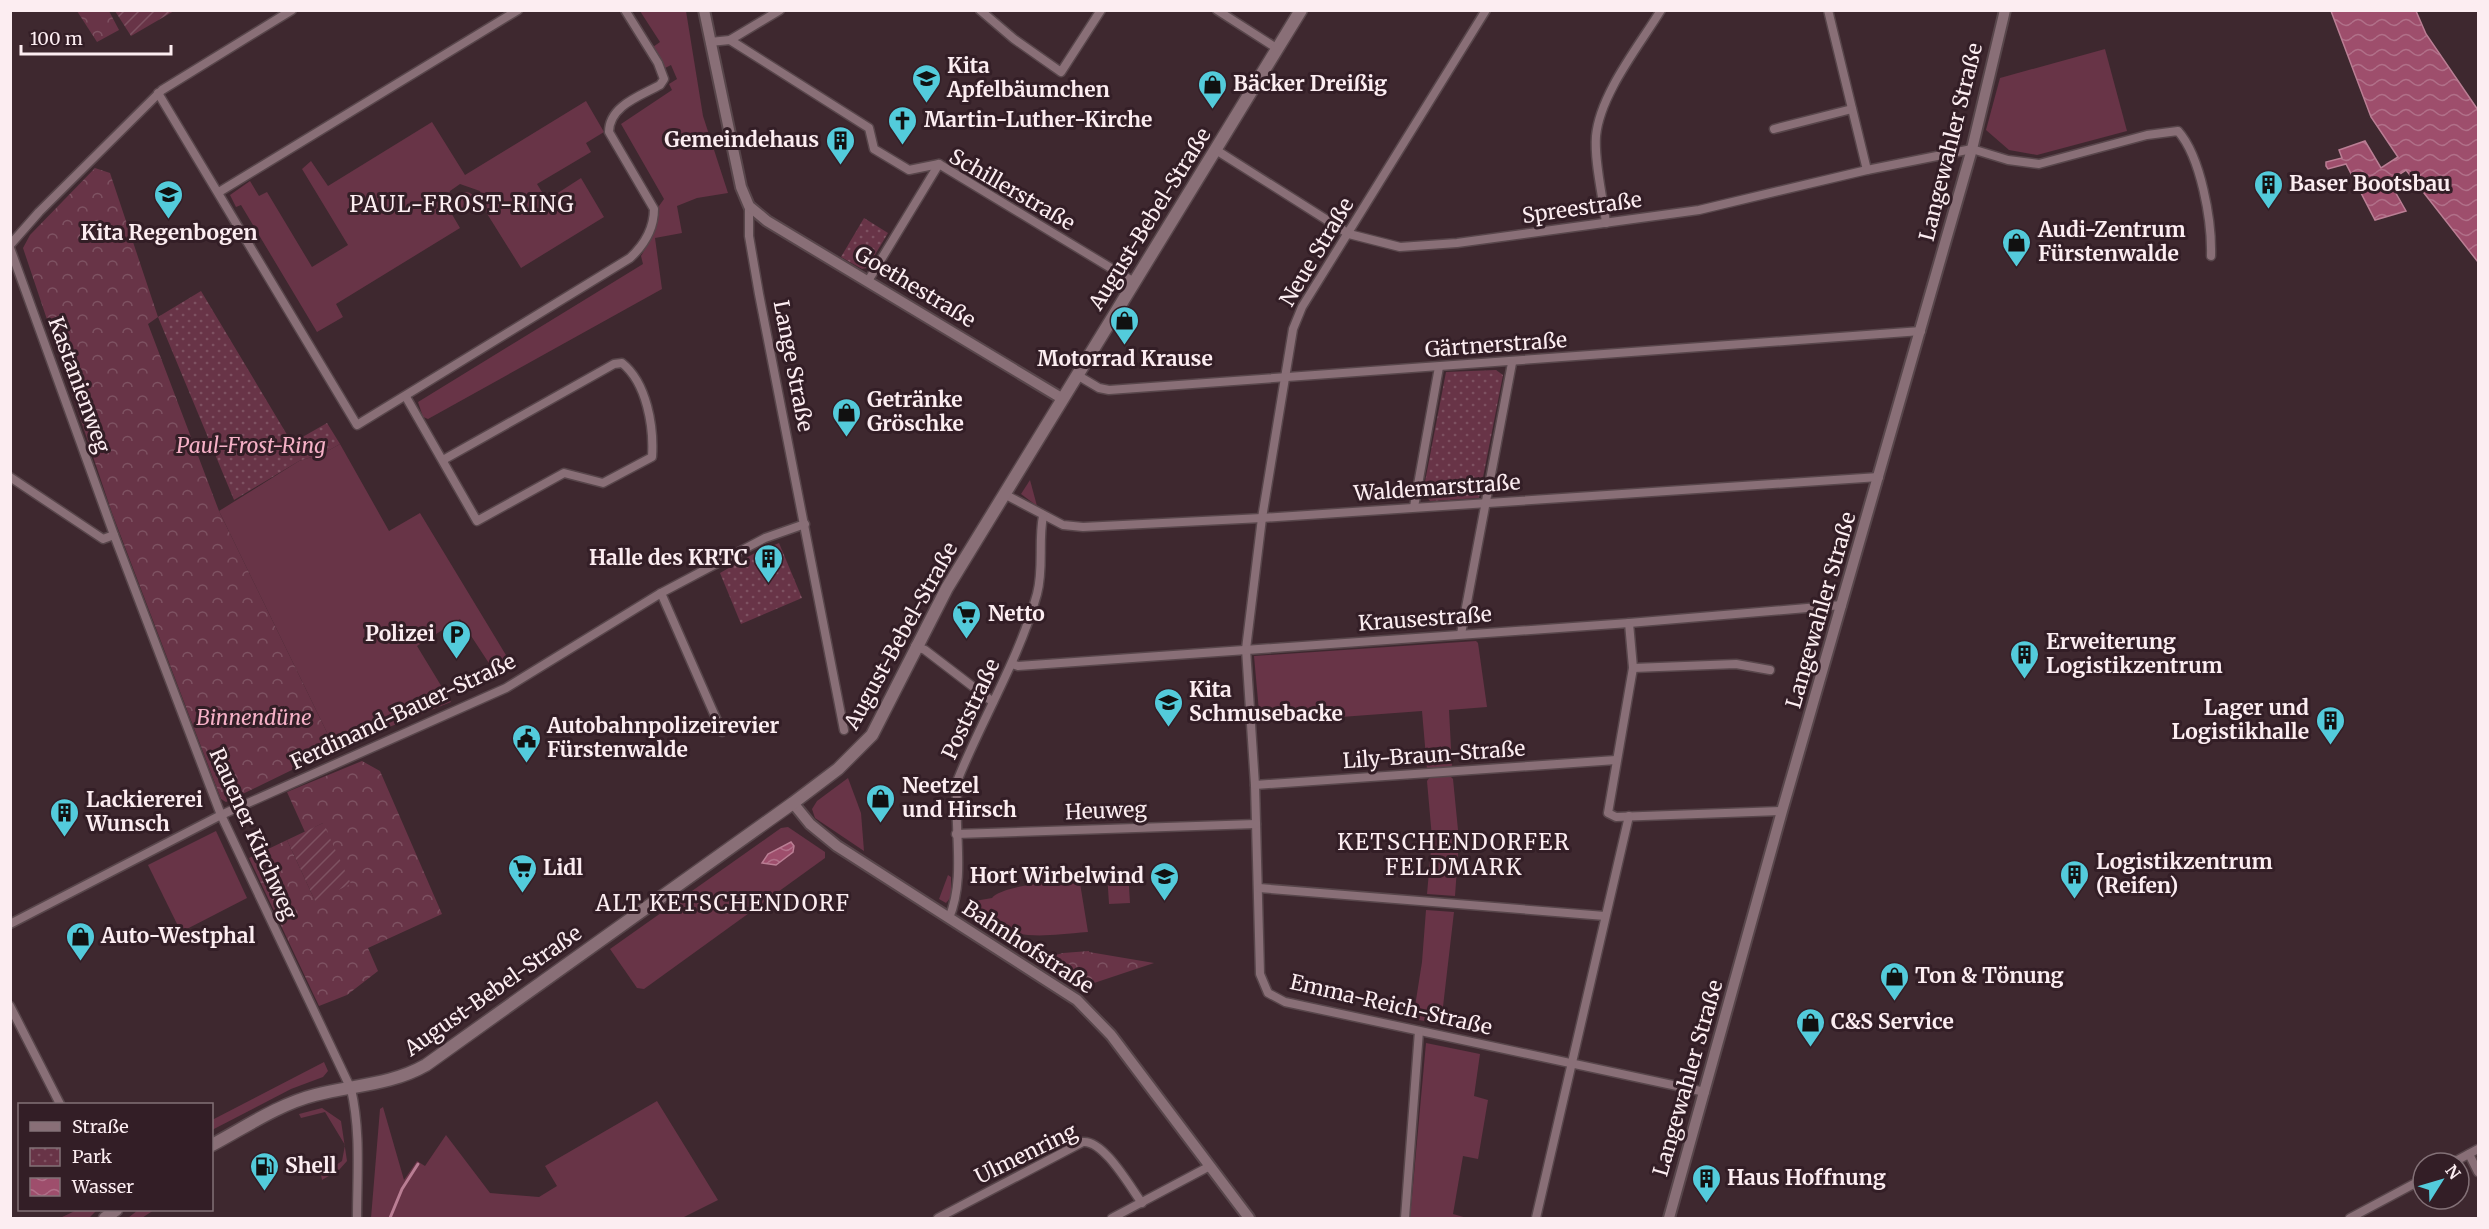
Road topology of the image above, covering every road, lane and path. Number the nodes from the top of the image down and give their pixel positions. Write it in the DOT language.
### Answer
graph roads {
  1 [pos="292,10"];
  2 [pos="518,10"];
  3 [pos="625,10"];
  4 [pos="704,10"];
  5 [pos="780,10"];
  6 [pos="980,10"];
  7 [pos="1101,10"];
  8 [pos="1217,10"];
  9 [pos="1301,10"];
  10 [pos="1486,10"];
  11 [pos="1661,10"];
  12 [pos="1828,10"];
  13 [pos="2005,10"];
  14 [pos="730,40"];
  15 [pos="710,42"];
  16 [pos="1278,49"];
  17 [pos="158,93"];
  18 [pos="1852,109"];
  19 [pos="1774,129"];
  20 [pos="1972,149"];
  21 [pos="1216,150"];
  22 [pos="939,164"];
  23 [pos="1867,170"];
  24 [pos="219,192"];
  25 [pos="748,206"];
  26 [pos="1606,223"];
  27 [pos="1349,234"];
  28 [pos="10,246"];
  29 [pos="2211,256"];
  30 [pos="868,282"];
  31 [pos="1134,282"];
  32 [pos="1921,331"];
  33 [pos="1512,363"];
  34 [pos="1439,367"];
  35 [pos="1077,375"];
  36 [pos="1284,378"];
  37 [pos="406,397"];
  38 [pos="1063,399"];
  39 [pos="443,460"];
  40 [pos="10,477"];
  41 [pos="1880,477"];
  42 [pos="1004,494"];
  43 [pos="1485,502"];
  44 [pos="1414,507"];
  45 [pos="1042,516"];
  46 [pos="1262,518"];
  47 [pos="805,524"];
  48 [pos="114,535"];
  49 [pos="661,593"];
  50 [pos="1842,605"];
  51 [pos="1629,623"];
  52 [pos="1461,634"];
  53 [pos="915,646"];
  54 [pos="1246,649"];
  55 [pos="1012,664"];
  56 [pos="1633,668"];
  57 [pos="1770,670"];
  58 [pos="993,702"];
  59 [pos="844,730"];
  60 [pos="722,732"];
  61 [pos="1616,760"];
  62 [pos="1255,785"];
  63 [pos="793,803"];
  64 [pos="1782,811"];
  65 [pos="221,815"];
  66 [pos="1629,816"];
  67 [pos="1256,824"];
  68 [pos="956,834"];
  69 [pos="1259,888"];
  70 [pos="1605,916"];
  71 [pos="949,918"];
  72 [pos="10,924"];
  73 [pos="10,1006"];
  74 [pos="1419,1031"];
  75 [pos="1571,1063"];
  76 [pos="351,1089"];
  77 [pos="1705,1092"];
  78 [pos="59,1103"];
  79 [pos="213,1145"];
  80 [pos="2471,1158"];
  81 [pos="1210,1166"];
  82 [pos="2478,1172"];
  83 [pos="2411,1185"];
  84 [pos="1142,1203"];
  85 [pos="357,1218"];
  86 [pos="938,1218"];
  87 [pos="1112,1218"];
  88 [pos="1249,1218"];
  89 [pos="1405,1218"];
  90 [pos="1536,1218"];
  91 [pos="1669,1218"];
  92 [pos="2350,1218"];
  1 -- 17 [label="street"];
  2 -- 24 [label="street"];
  3 -- 37 [label="street"];
  4 -- 15 [label="street, Lange Straße"];
  5 -- 14 [label="street"];
  6 -- 7 [label="street"];
  8 -- 16 [label="street"];
  9 -- 16 [label="main road, August-Bebel-Straße"];
  10 -- 27 [label="street, Neue Straße"];
  11 -- 26 [label="street"];
  12 -- 18 [label="street"];
  13 -- 20 [label="street, Langewahler Straße"];
  14 -- 15 [label="street"];
  14 -- 22 [label="street, Schillerstraße"];
  15 -- 25 [label="street, Lange Straße"];
  16 -- 21 [label="main road, August-Bebel-Straße"];
  17 -- 24 [label="street"];
  17 -- 28 [label="street"];
  18 -- 19 [label="street"];
  18 -- 23 [label="street"];
  20 -- 23 [label="street, Spreestraße"];
  20 -- 29 [label="street"];
  20 -- 32 [label="street, Langewahler Straße"];
  21 -- 27 [label="street, Spreestraße"];
  21 -- 31 [label="main road, August-Bebel-Straße"];
  22 -- 30 [label="street"];
  22 -- 31 [label="street, Schillerstraße"];
  23 -- 26 [label="street, Spreestraße"];
  24 -- 37 [label="street"];
  25 -- 30 [label="street, Goethestraße"];
  25 -- 47 [label="street, Lange Straße"];
  26 -- 27 [label="street, Spreestraße"];
  27 -- 36 [label="street, Neue Straße"];
  28 -- 48 [label="street, Kastanienweg"];
  30 -- 38 [label="street, Goethestraße"];
  31 -- 35 [label="main road, August-Bebel-Straße"];
  32 -- 33 [label="street, Gärtnerstraße"];
  32 -- 41 [label="street, Langewahler Straße"];
  33 -- 34 [label="street, Gärtnerstraße"];
  33 -- 43 [label="street"];
  34 -- 36 [label="street, Gärtnerstraße"];
  34 -- 44 [label="street"];
  35 -- 36 [label="street, Gärtnerstraße"];
  35 -- 38 [label="main road, August-Bebel-Straße"];
  36 -- 46 [label="street, Neue Straße"];
  37 -- 39 [label="street"];
  38 -- 42 [label="main road, August-Bebel-Straße"];
  39 -- 39 [label="street"];
  40 -- 48 [label="street"];
  41 -- 43 [label="street, Waldemarstraße"];
  41 -- 50 [label="street, Langewahler Straße"];
  42 -- 45 [label="street, Waldemarstraße"];
  42 -- 53 [label="main road, August-Bebel-Straße"];
  43 -- 44 [label="street, Waldemarstraße"];
  43 -- 52 [label="street"];
  44 -- 46 [label="street, Waldemarstraße"];
  45 -- 46 [label="street, Waldemarstraße"];
  45 -- 55 [label="street, Poststraße"];
  46 -- 54 [label="street, Neue Straße"];
  47 -- 49 [label="street, Ferdinand-Bauer-Straße"];
  47 -- 59 [label="street, Lange Straße"];
  48 -- 65 [label="street, Rauener Kirchweg"];
  49 -- 60 [label="street"];
  49 -- 65 [label="street, Ferdinand-Bauer-Straße"];
  50 -- 51 [label="street, Krausestraße"];
  50 -- 64 [label="street, Langewahler Straße"];
  51 -- 52 [label="street, Krausestraße"];
  51 -- 56 [label="street"];
  52 -- 54 [label="street, Krausestraße"];
  53 -- 58 [label="street"];
  53 -- 63 [label="main road, August-Bebel-Straße"];
  54 -- 55 [label="street, Krausestraße"];
  54 -- 62 [label="street, Emma-Reich-Straße"];
  55 -- 58 [label="street, Poststraße"];
  56 -- 57 [label="street"];
  56 -- 61 [label="street"];
  58 -- 68 [label="street, Poststraße"];
  61 -- 62 [label="street, Lily-Braun-Straße"];
  61 -- 66 [label="street"];
  62 -- 67 [label="street, Emma-Reich-Straße"];
  63 -- 71 [label="street, Bahnhofstraße"];
  63 -- 76 [label="main road, August-Bebel-Straße"];
  64 -- 66 [label="street"];
  64 -- 77 [label="street, Langewahler Straße"];
  65 -- 72 [label="street, Ferdinand-Bauer-Straße"];
  65 -- 76 [label="street, Rauener Kirchweg"];
  66 -- 70 [label="street"];
  67 -- 68 [label="street, Heuweg"];
  67 -- 69 [label="street, Emma-Reich-Straße"];
  68 -- 71 [label="street, Poststraße"];
  69 -- 70 [label="street"];
  69 -- 74 [label="street, Emma-Reich-Straße"];
  70 -- 75 [label="street"];
  71 -- 81 [label="street, Bahnhofstraße"];
  73 -- 78 [label="street"];
  74 -- 75 [label="street, Emma-Reich-Straße"];
  74 -- 89 [label="street"];
  75 -- 77 [label="street, Emma-Reich-Straße"];
  75 -- 90 [label="street"];
  76 -- 79 [label="main road, August-Bebel-Straße"];
  76 -- 85 [label="street, Rauener Kirchweg"];
  77 -- 91 [label="street, Langewahler Straße"];
  80 -- 82 [label="street"];
  81 -- 84 [label="street"];
  81 -- 88 [label="street, Bahnhofstraße"];
  83 -- 92 [label="street"];
  84 -- 86 [label="street, Ulmenring"];
  84 -- 87 [label="street"];
}
